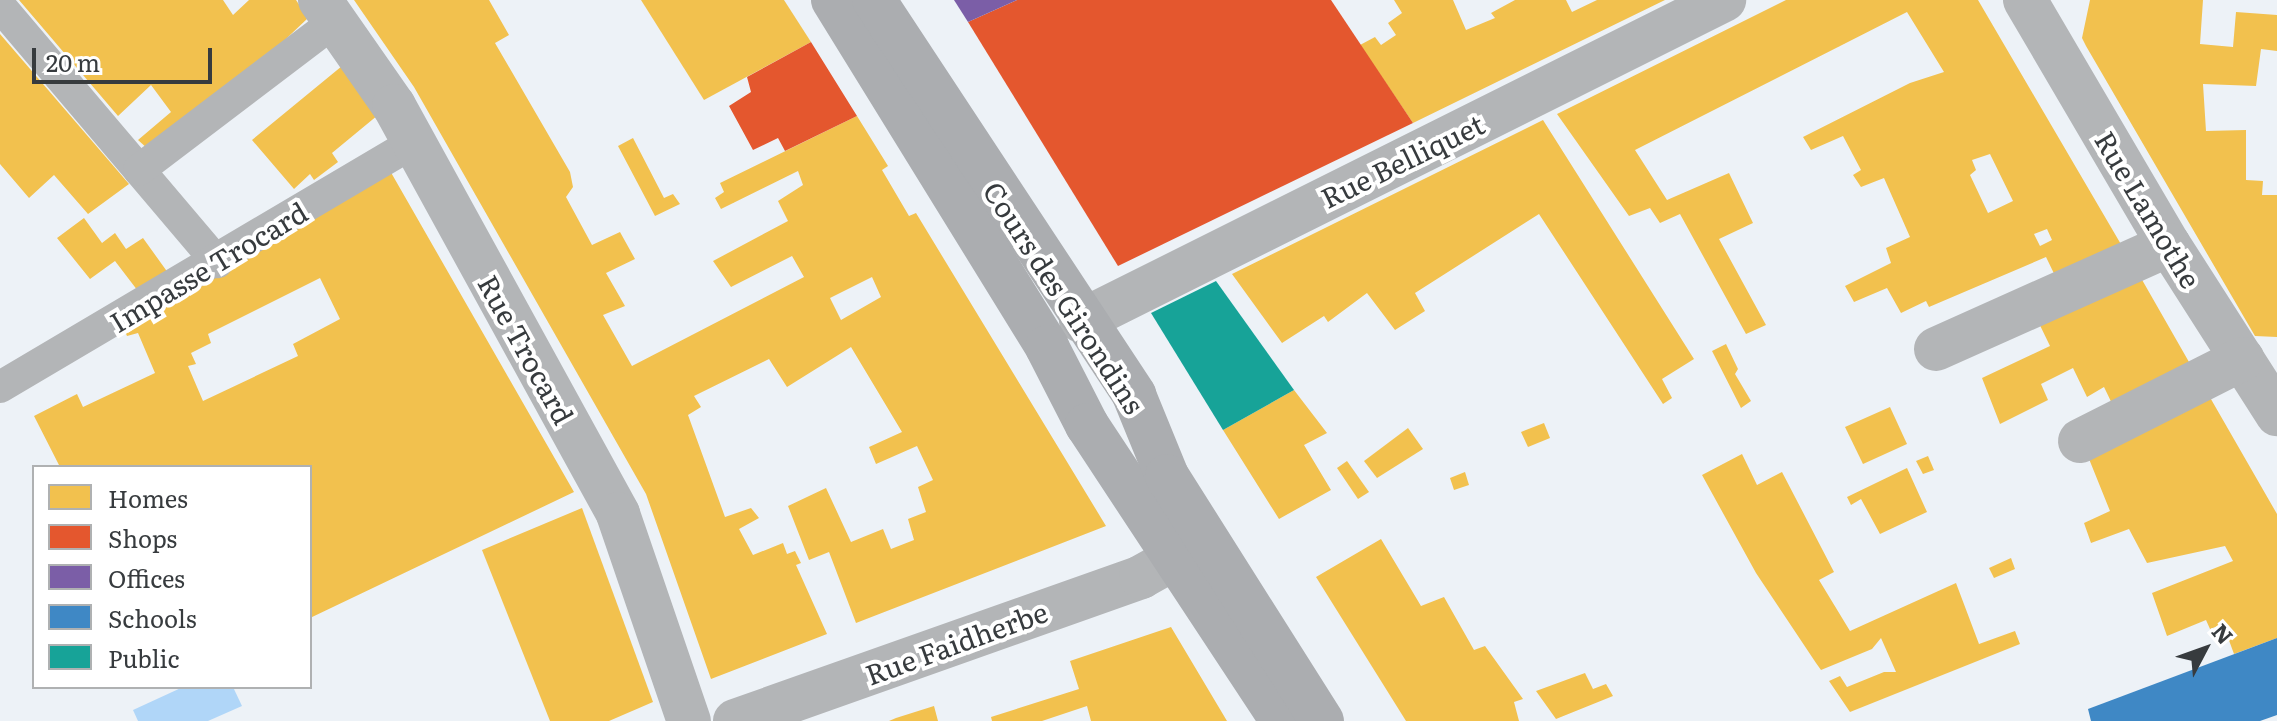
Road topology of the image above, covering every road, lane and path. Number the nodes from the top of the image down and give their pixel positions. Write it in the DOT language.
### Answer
graph roads {
  1 [pos="833,0"];
  2 [pos="874,0"];
  3 [pos="1724,0"];
  4 [pos="0,6"];
  5 [pos="2042,10"];
  6 [pos="327,11"];
  7 [pos="414,142"];
  8 [pos="139,170"];
  9 [pos="2169,245"];
  10 [pos="217,262"];
  11 [pos="1081,321"];
  12 [pos="1936,349"];
  13 [pos="2242,359"];
  14 [pos="0,387"];
  15 [pos="2277,414"];
  16 [pos="2080,441"];
  17 [pos="1175,558"];
  18 [pos="689,721"];
  19 [pos="735,721"];
  20 [pos="1282,721"];
  21 [pos="1322,721"];
  1 -- 17 [label="main road, Cours des Girondins"];
  2 -- 11 [label="main road, Cours des Girondins"];
  3 -- 11 [label="street, Rue Belliquet"];
  4 -- 8 [label="lane"];
  5 -- 9 [label="street, Rue Lamothe"];
  6 -- 7 [label="street, Rue Trocard"];
  6 -- 8 [label="lane"];
  7 -- 10 [label="lane, Impasse Trocard"];
  7 -- 18 [label="street, Rue Trocard"];
  8 -- 10 [label="lane"];
  9 -- 12 [label="street"];
  9 -- 13 [label="street, Rue Lamothe"];
  10 -- 14 [label="lane, Impasse Trocard"];
  11 -- 21 [label="main road, Cours des Girondins"];
  13 -- 15 [label="street, Rue Lamothe"];
  13 -- 16 [label="street"];
  17 -- 19 [label="street, Rue Faidherbe"];
  17 -- 20 [label="main road, Cours des Girondins"];
}
